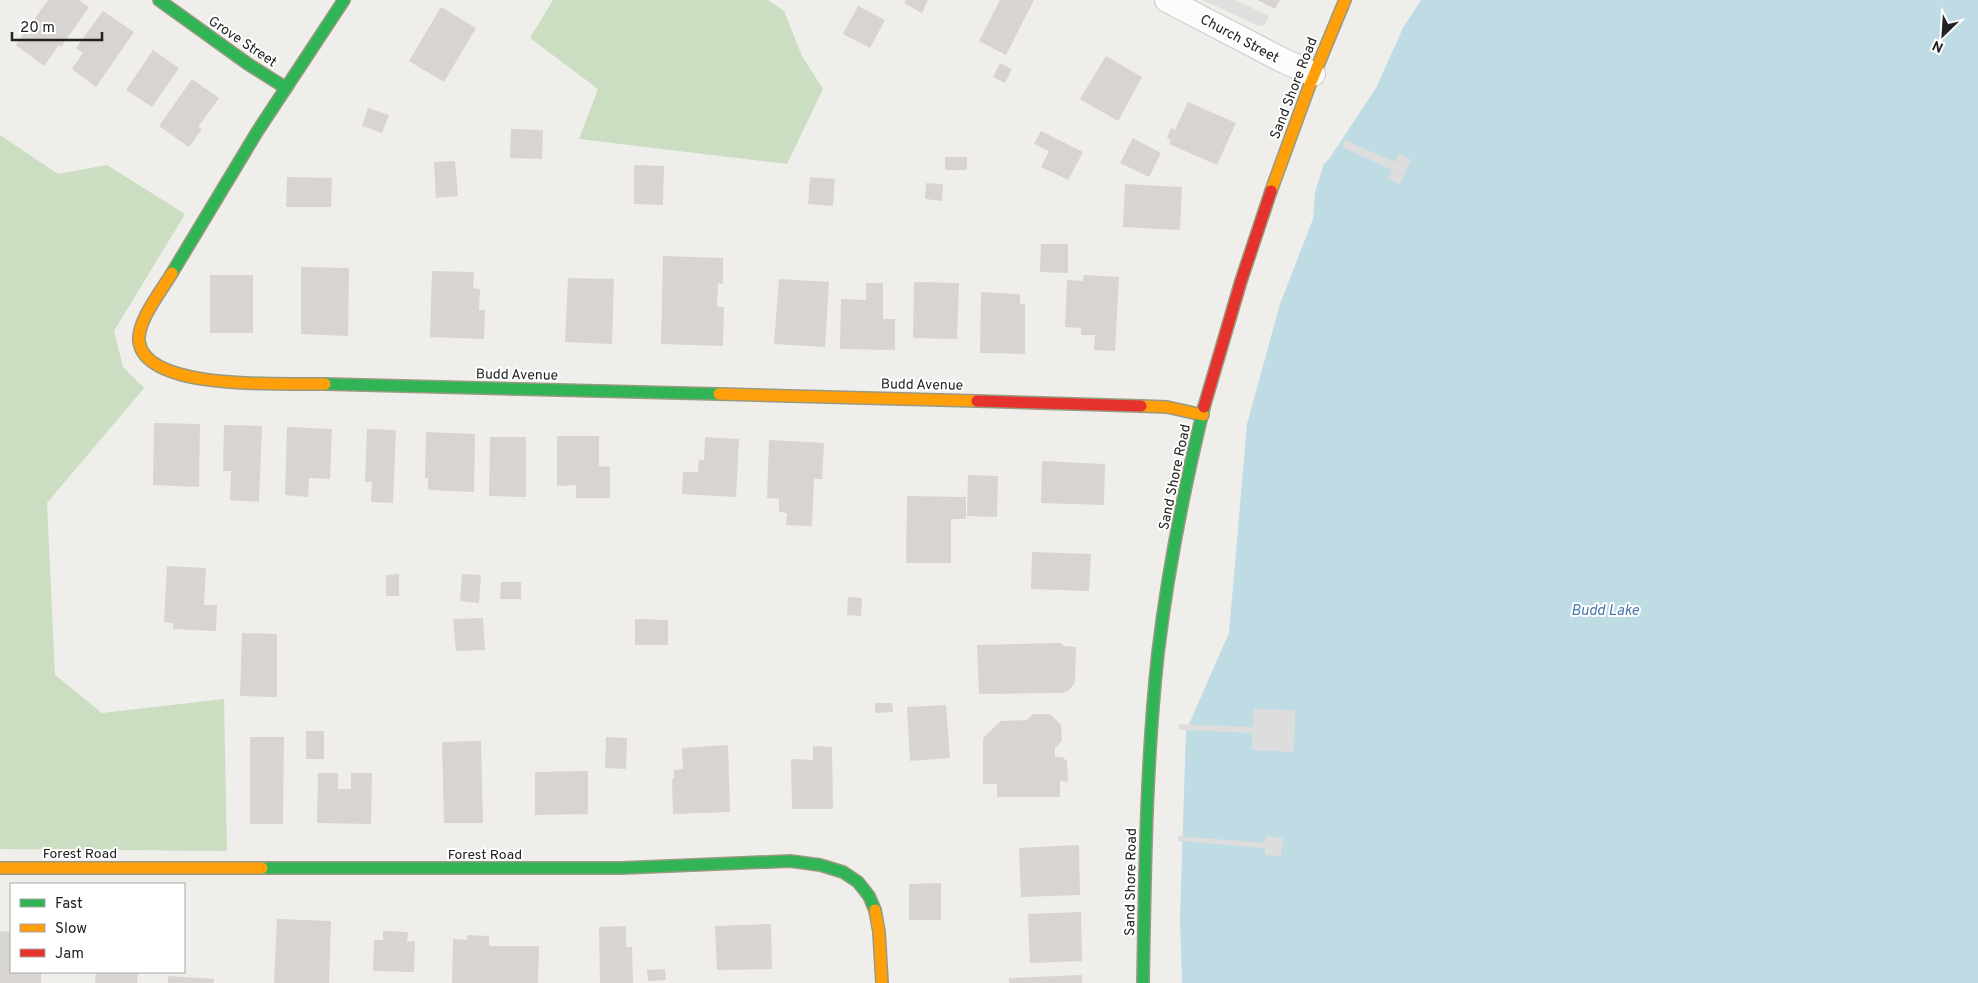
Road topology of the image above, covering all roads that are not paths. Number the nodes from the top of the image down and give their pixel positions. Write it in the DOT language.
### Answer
graph roads {
  1 [pos="159,0"];
  2 [pos="344,0"];
  3 [pos="1167,0"];
  4 [pos="1345,0"];
  5 [pos="1314,74"];
  6 [pos="286,88"];
  7 [pos="1203,415"];
  8 [pos="0,868"];
  9 [pos="882,983"];
  10 [pos="1143,983"];
  1 -- 6 [label="street, Grove Street"];
  2 -- 6 [label="street, Budd Avenue"];
  3 -- 5 [label="street, Church Street"];
  4 -- 5 [label="street, Sand Shore Road"];
  5 -- 7 [label="street, Sand Shore Road"];
  6 -- 7 [label="street, Budd Avenue"];
  7 -- 10 [label="street, Sand Shore Road"];
  8 -- 9 [label="street, Forest Road"];
}
